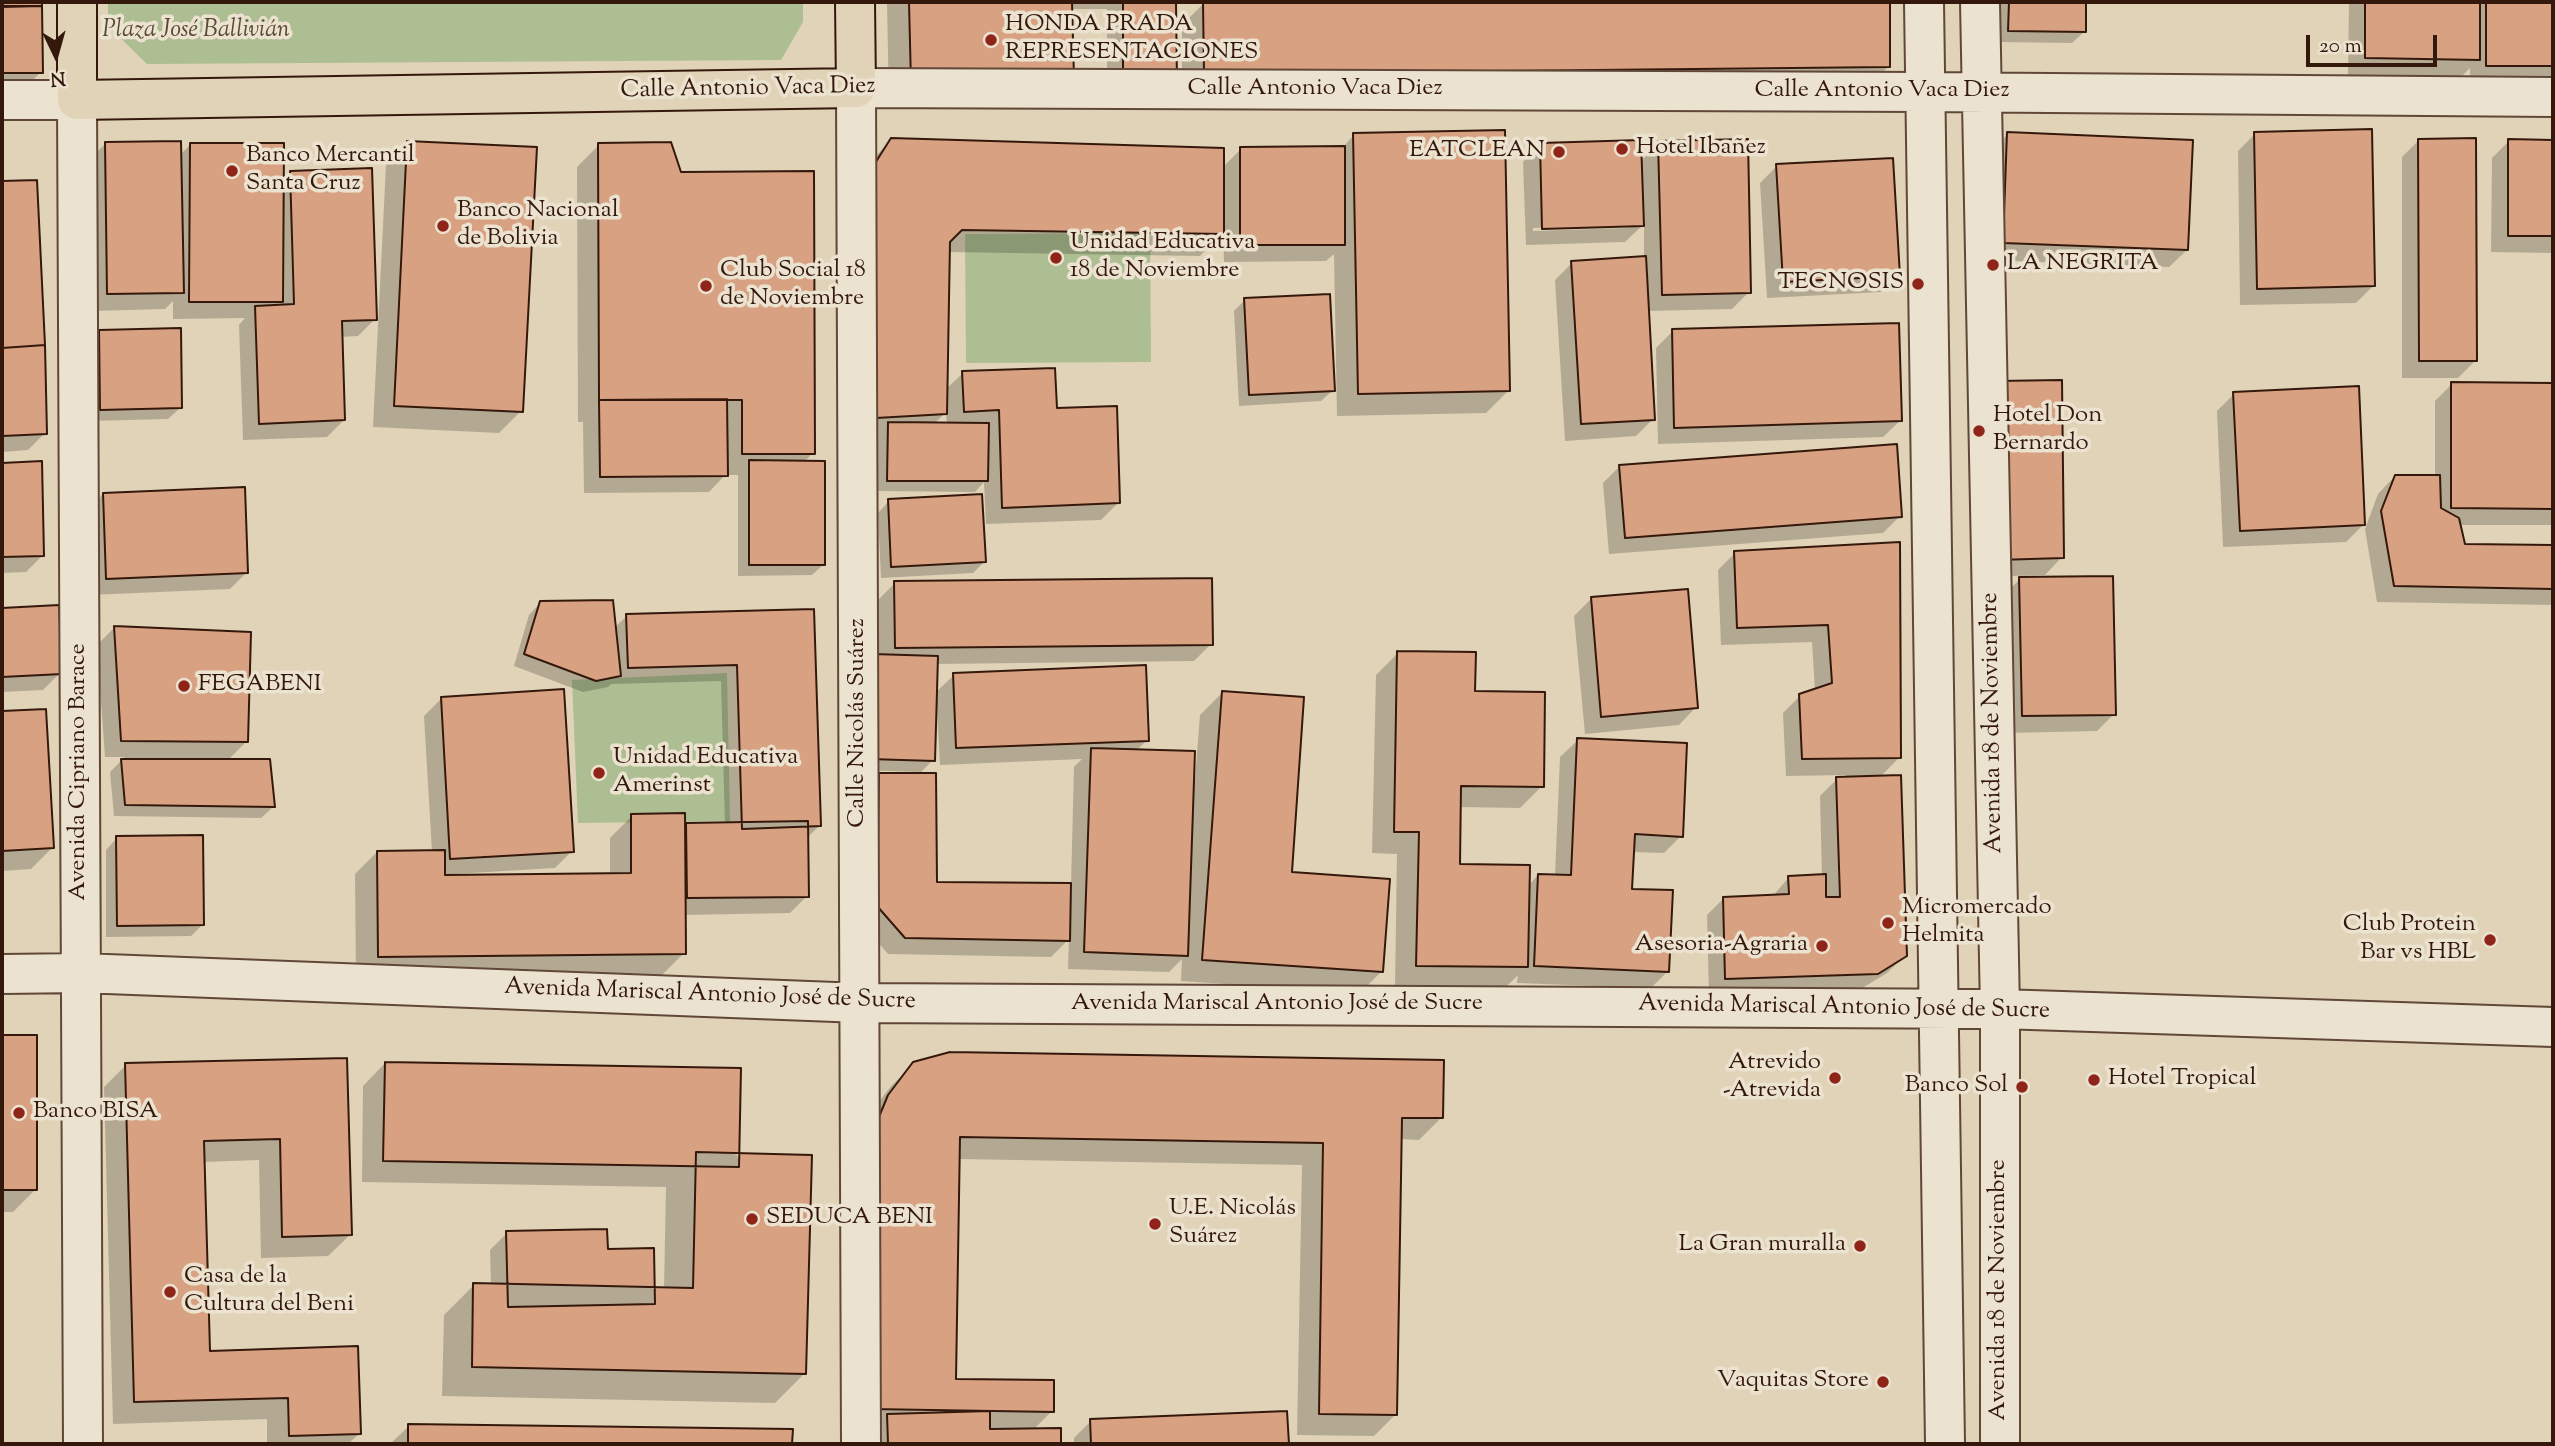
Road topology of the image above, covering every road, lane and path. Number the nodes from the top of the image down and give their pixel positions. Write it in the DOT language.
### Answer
graph roads {
  1 [pos="77,2"];
  2 [pos="855,2"];
  3 [pos="1924,2"];
  4 [pos="1980,2"];
  5 [pos="856,88"];
  6 [pos="1924,92"];
  7 [pos="1982,92"];
  8 [pos="2553,97"];
  9 [pos="2,100"];
  10 [pos="77,100"];
  11 [pos="81,973"];
  12 [pos="2,974"];
  13 [pos="861,1003"];
  14 [pos="1940,1009"];
  15 [pos="2000,1009"];
  16 [pos="2553,1027"];
  17 [pos="83,1444"];
  18 [pos="861,1444"];
  19 [pos="1945,1444"];
  20 [pos="2000,1444"];
  1 -- 10 [label="main road"];
  2 -- 5 [label="main road, Calle Nicolás Suárez"];
  3 -- 6 [label="street"];
  4 -- 7 [label="street, Avenida 18 de Noviembre"];
  5 -- 6 [label="street, Calle Antonio Vaca Diez"];
  5 -- 10 [label="main road, Calle Antonio Vaca Diez"];
  5 -- 13 [label="street, Calle Nicolás Suárez"];
  6 -- 7 [label="street, Calle Antonio Vaca Diez"];
  6 -- 14 [label="street"];
  7 -- 8 [label="street, Calle Antonio Vaca Diez"];
  7 -- 15 [label="street, Avenida 18 de Noviembre"];
  9 -- 10 [label="street"];
  10 -- 11 [label="street, Avenida Cipriano Barace"];
  11 -- 12 [label="street, Avenida Mariscal Antonio José de Sucre"];
  11 -- 13 [label="street, Avenida Mariscal Antonio José de Sucre"];
  11 -- 17 [label="street, Avenida Cipriano Barace"];
  13 -- 14 [label="street, Avenida Mariscal Antonio José de Sucre"];
  13 -- 18 [label="street, Calle Nicolás Suárez"];
  14 -- 15 [label="street, Avenida Mariscal Antonio José de Sucre"];
  14 -- 19 [label="street"];
  15 -- 16 [label="street, Avenida Mariscal Antonio José de Sucre"];
  15 -- 20 [label="street, Avenida 18 de Noviembre"];
}
